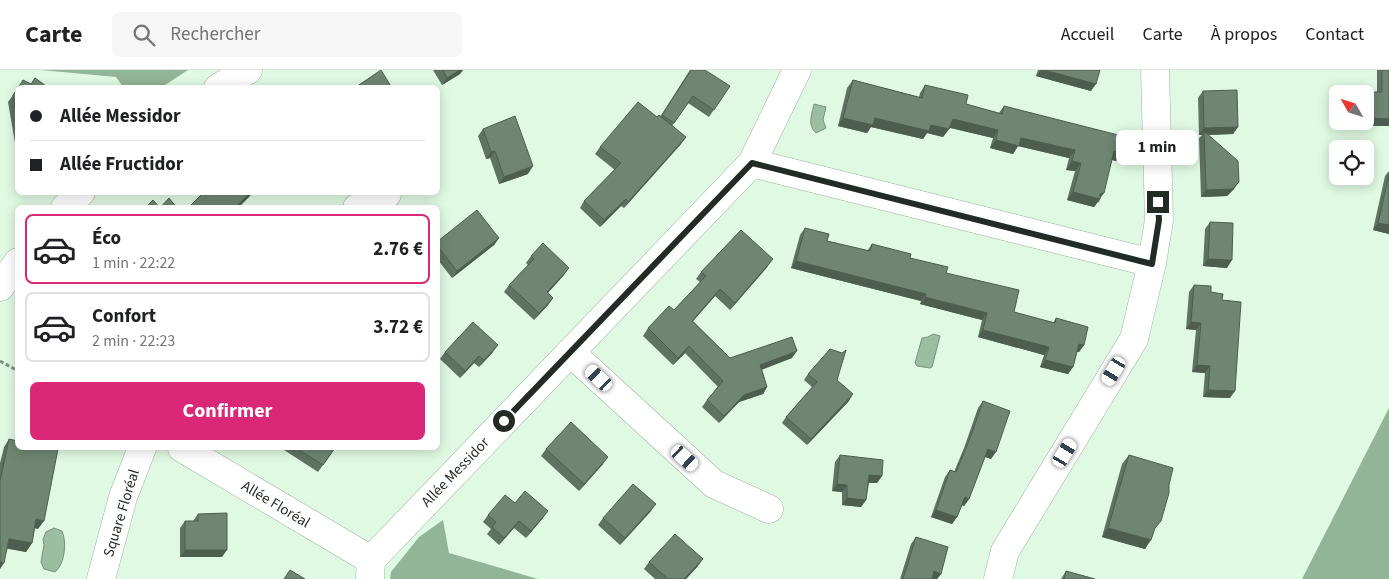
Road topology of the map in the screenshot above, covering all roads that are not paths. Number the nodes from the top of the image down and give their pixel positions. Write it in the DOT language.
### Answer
graph roads {
  1 [pos="248,70"];
  2 [pos="796,70"];
  3 [pos="1154,70"];
  4 [pos="223,85"];
  5 [pos="752,163"];
  6 [pos="78,195"];
  7 [pos="385,195"];
  8 [pos="68,205"];
  9 [pos="363,205"];
  10 [pos="1152,264"];
  11 [pos="15,266"];
  12 [pos="0,286"];
  13 [pos="570,352"];
  14 [pos="141,450"];
  15 [pos="185,450"];
  16 [pos="769,509"];
  17 [pos="370,570"];
  18 [pos="101,579"];
  19 [pos="998,579"];
  1 -- 4 [label="street"];
  2 -- 5 [label="street, Allée Messidor"];
  3 -- 10 [label="street"];
  5 -- 10 [label="street"];
  5 -- 13 [label="street, Allée Messidor"];
  6 -- 8 [label="street"];
  7 -- 9 [label="street"];
  10 -- 19 [label="street"];
  11 -- 12 [label="street"];
  13 -- 16 [label="street"];
  13 -- 17 [label="street, Allée Messidor"];
  14 -- 18 [label="street, Square Floréal"];
  15 -- 17 [label="street, Allée Floréal"];
}
